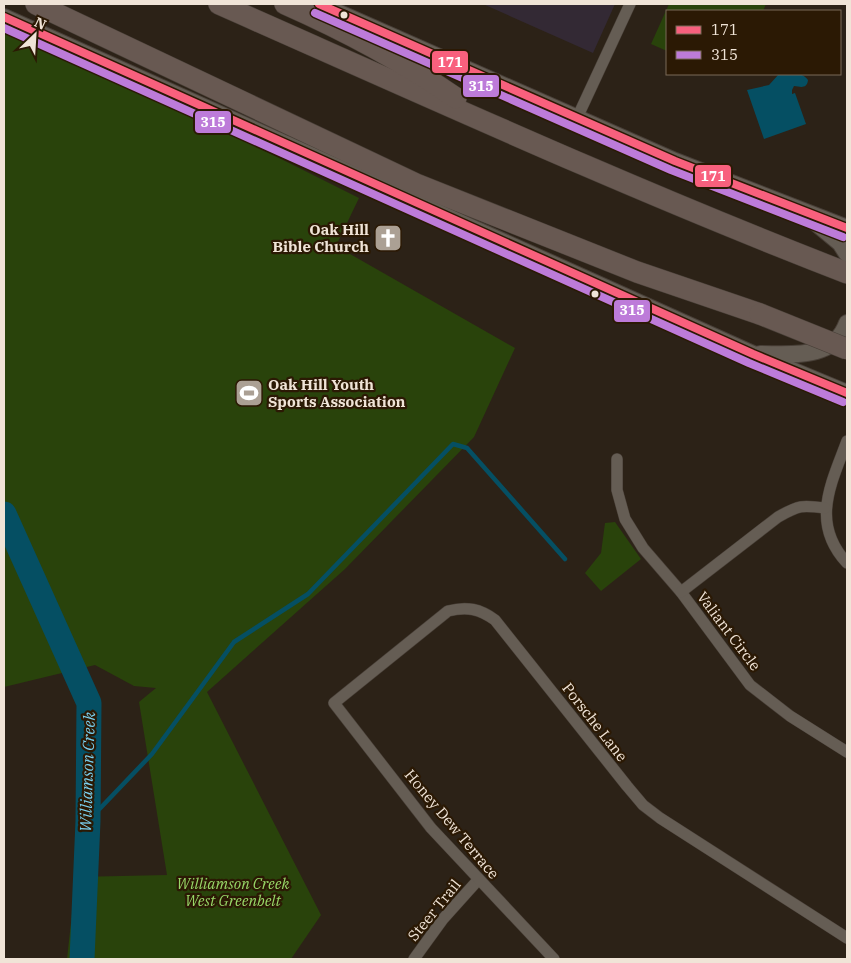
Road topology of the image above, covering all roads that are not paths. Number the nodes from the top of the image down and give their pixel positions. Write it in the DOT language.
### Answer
graph roads {
  1 [pos="36,4"];
  2 [pos="219,4"];
  3 [pos="285,4"];
  4 [pos="319,4"];
  5 [pos="630,4"];
  6 [pos="4,16"];
  7 [pos="577,118"];
  8 [pos="499,127"];
  9 [pos="800,211"];
  10 [pos="847,228"];
  11 [pos="847,254"];
  12 [pos="847,273"];
  13 [pos="847,323"];
  14 [pos="847,349"];
  15 [pos="753,354"];
  16 [pos="847,393"];
  17 [pos="847,441"];
  18 [pos="617,459"];
  19 [pos="825,508"];
  20 [pos="847,563"];
  21 [pos="681,592"];
  22 [pos="334,702"];
  23 [pos="847,752"];
  24 [pos="478,880"];
  25 [pos="847,938"];
  26 [pos="414,959"];
  27 [pos="554,959"];
  1 -- 14 [label="highway, bridge"];
  2 -- 8 [label="highway"];
  3 -- 8 [label="highway"];
  4 -- 7 [label="main road"];
  5 -- 7 [label="street"];
  6 -- 15 [label="main road"];
  7 -- 9 [label="main road"];
  8 -- 12 [label="highway"];
  9 -- 10 [label="main road"];
  9 -- 11 [label="main road"];
  13 -- 15 [label="main road"];
  15 -- 16 [label="main road"];
  17 -- 19 [label="street"];
  18 -- 21 [label="street"];
  19 -- 20 [label="street"];
  19 -- 21 [label="street, Valiant Circle"];
  21 -- 23 [label="street, Valiant Circle"];
  22 -- 24 [label="street, Honey Dew Terrace"];
  22 -- 25 [label="street, Porsche Lane"];
  24 -- 26 [label="street, Steer Trail"];
  24 -- 27 [label="street, Honey Dew Terrace"];
}
